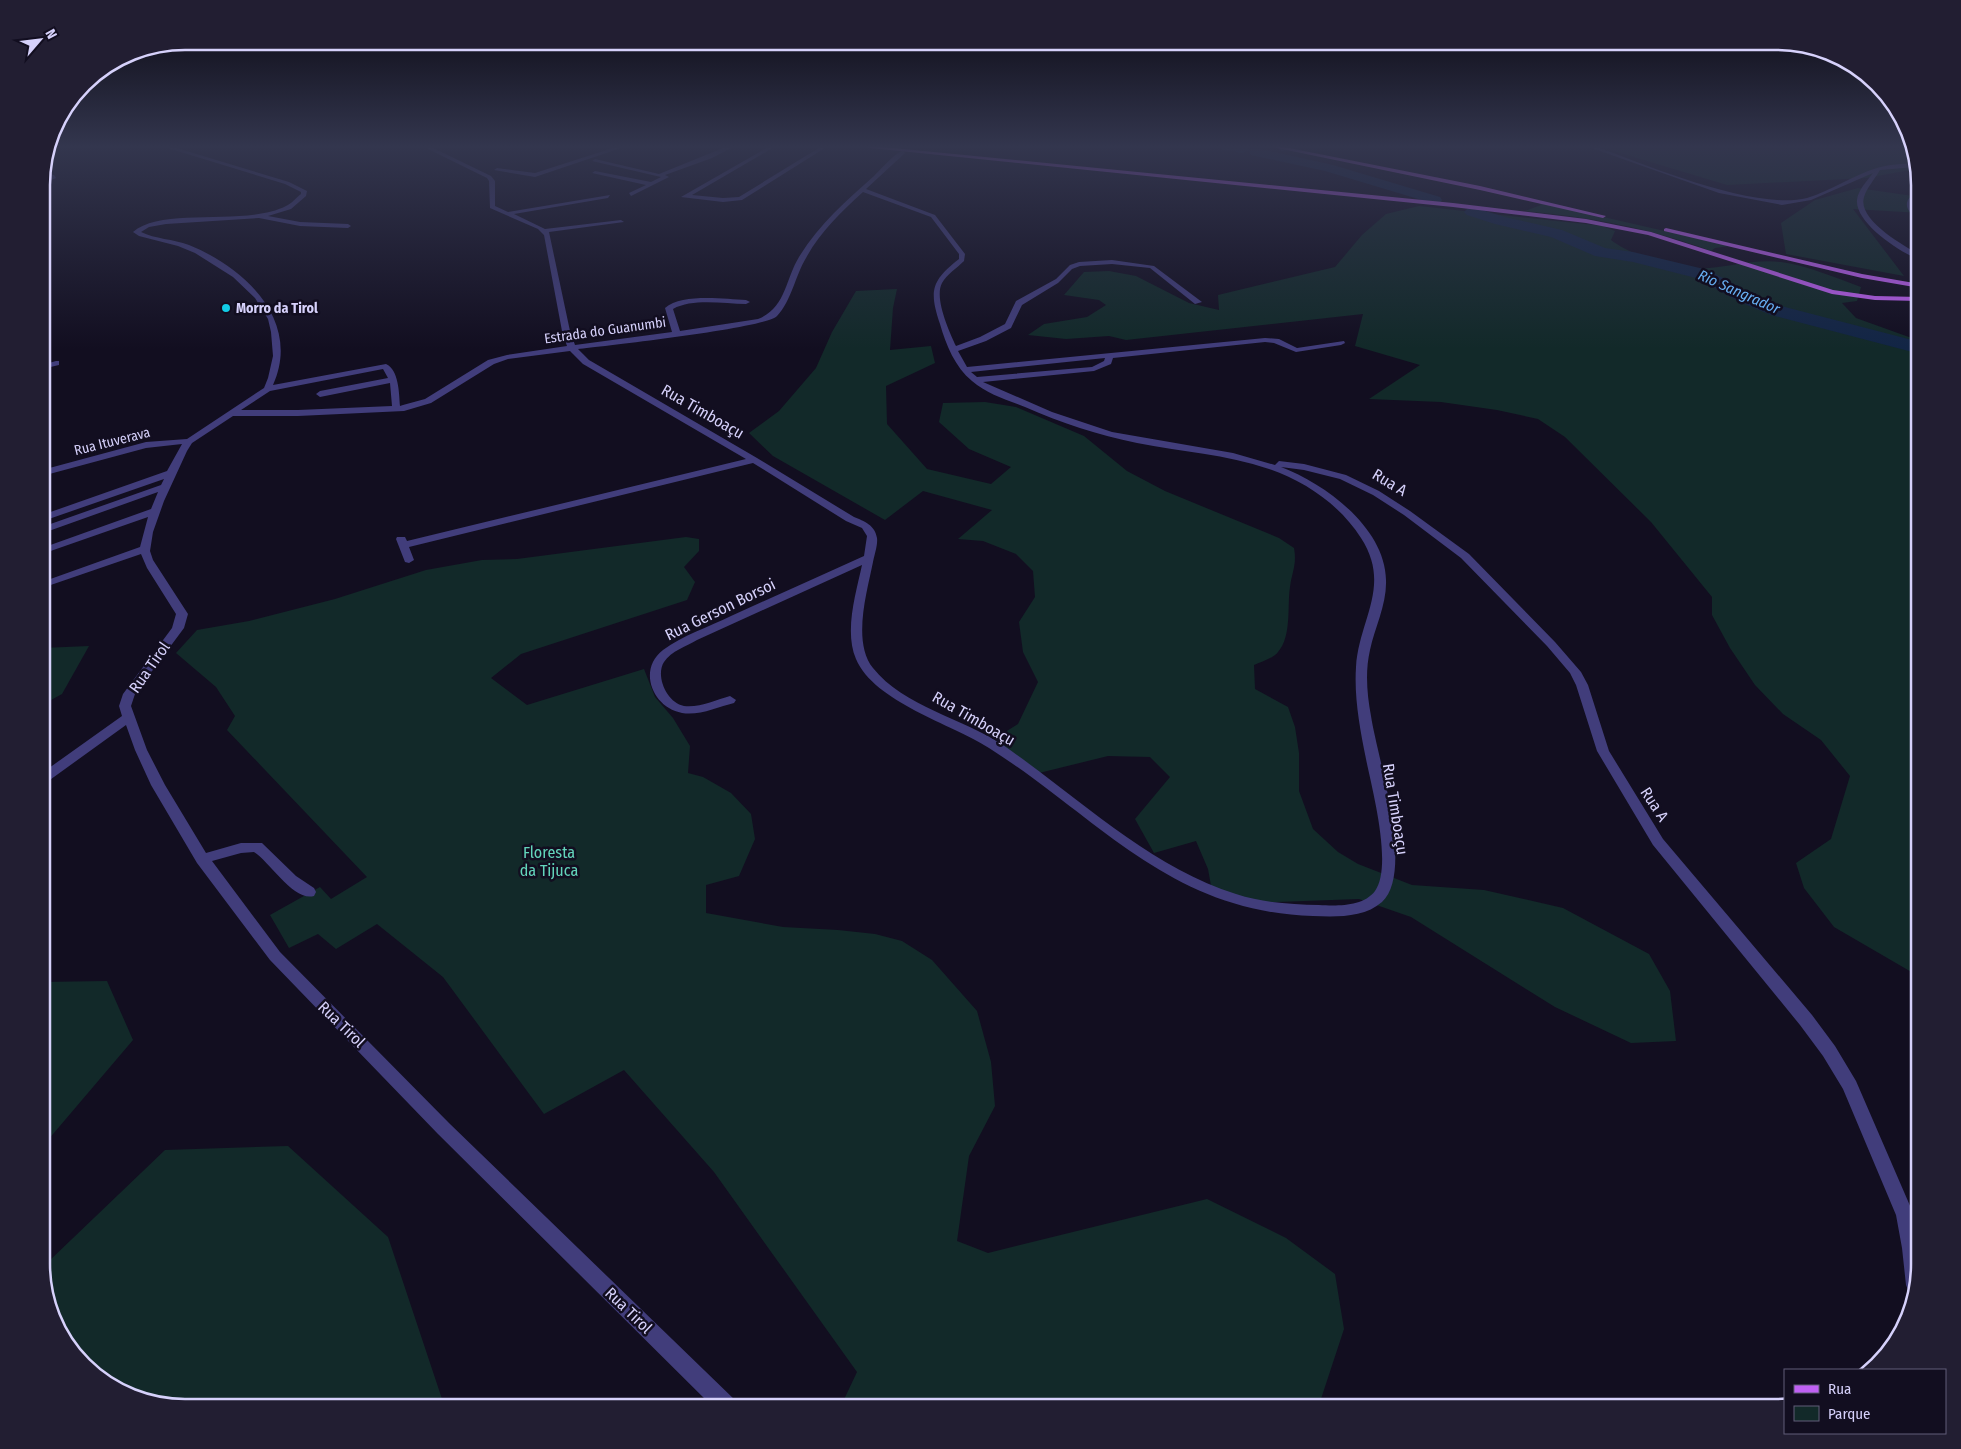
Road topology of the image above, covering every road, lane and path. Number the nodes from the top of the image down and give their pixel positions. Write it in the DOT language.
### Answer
graph roads {
  1 [pos="267,214"];
  2 [pos="504,214"];
  3 [pos="836,214"];
  4 [pos="927,214"];
  5 [pos="1530,214"];
  6 [pos="1596,214"];
  7 [pos="1864,214"];
  8 [pos="1606,216"];
  9 [pos="258,217"];
  10 [pos="1616,219"];
  11 [pos="348,226"];
  12 [pos="625,229"];
  13 [pos="544,230"];
  14 [pos="1757,252"];
  15 [pos="1911,252"];
  16 [pos="1727,258"];
  17 [pos="1824,267"];
  18 [pos="1911,284"];
  19 [pos="1875,298"];
  20 [pos="1911,299"];
  21 [pos="746,302"];
  22 [pos="1198,302"];
  23 [pos="677,334"];
  24 [pos="1341,342"];
  25 [pos="572,348"];
  26 [pos="953,350"];
  27 [pos="1110,356"];
  28 [pos="56,363"];
  29 [pos="50,365"];
  30 [pos="965,370"];
  31 [pos="392,380"];
  32 [pos="975,380"];
  33 [pos="267,389"];
  34 [pos="320,394"];
  35 [pos="396,408"];
  36 [pos="230,414"];
  37 [pos="190,441"];
  38 [pos="754,460"];
  39 [pos="1251,461"];
  40 [pos="50,471"];
  41 [pos="172,473"];
  42 [pos="167,486"];
  43 [pos="155,511"];
  44 [pos="50,515"];
  45 [pos="50,527"];
  46 [pos="50,548"];
  47 [pos="144,549"];
  48 [pos="870,556"];
  49 [pos="409,560"];
  50 [pos="50,582"];
  51 [pos="730,700"];
  52 [pos="129,717"];
  53 [pos="50,773"];
  54 [pos="202,859"];
  55 [pos="309,892"];
  56 [pos="1911,1243"];
  57 [pos="719,1399"];
  1 -- 9 [label="street"];
  2 -- 13 [label="street"];
  3 -- 23 [label="street, Estrada do Guanumbi"];
  4 -- 26 [label="street, Rua Timboaçu"];
  5 -- 16 [label="main road"];
  6 -- 8 [label="main road"];
  7 -- 15 [label="street"];
  9 -- 11 [label="street"];
  9 -- 33 [label="street"];
  10 -- 14 [label="main road"];
  12 -- 13 [label="street"];
  13 -- 25 [label="street"];
  14 -- 16 [label="main road"];
  14 -- 17 [label="main road"];
  16 -- 19 [label="main road"];
  17 -- 18 [label="main road"];
  17 -- 19 [label="main road"];
  19 -- 20 [label="main road"];
  21 -- 23 [label="street"];
  22 -- 26 [label="street"];
  23 -- 25 [label="street, Estrada do Guanumbi"];
  24 -- 27 [label="street"];
  25 -- 35 [label="street, Estrada do Guanumbi"];
  25 -- 38 [label="street, Rua Timboaçu"];
  26 -- 30 [label="street, Rua Timboaçu"];
  27 -- 30 [label="street"];
  27 -- 32 [label="street"];
  28 -- 29 [label="street"];
  30 -- 32 [label="street, Rua Timboaçu"];
  31 -- 33 [label="street"];
  31 -- 34 [label="street"];
  31 -- 35 [label="street"];
  32 -- 39 [label="street, Rua Timboaçu"];
  33 -- 36 [label="street"];
  35 -- 36 [label="street, Estrada do Guanumbi"];
  36 -- 37 [label="street"];
  37 -- 40 [label="street, Rua Ituverava"];
  37 -- 41 [label="street"];
  38 -- 48 [label="street, Rua Timboaçu"];
  38 -- 49 [label="street"];
  39 -- 48 [label="street, Rua Timboaçu"];
  39 -- 56 [label="street, Rua A"];
  41 -- 42 [label="street"];
  41 -- 44 [label="street"];
  42 -- 43 [label="street"];
  42 -- 45 [label="street"];
  43 -- 46 [label="street"];
  43 -- 47 [label="street"];
  47 -- 50 [label="street"];
  47 -- 52 [label="street, Rua Tirol"];
  48 -- 51 [label="street, Rua Gerson Borsoi"];
  52 -- 53 [label="street"];
  52 -- 54 [label="street, Rua Tirol"];
  54 -- 55 [label="street"];
  54 -- 57 [label="street, Rua Tirol"];
}
